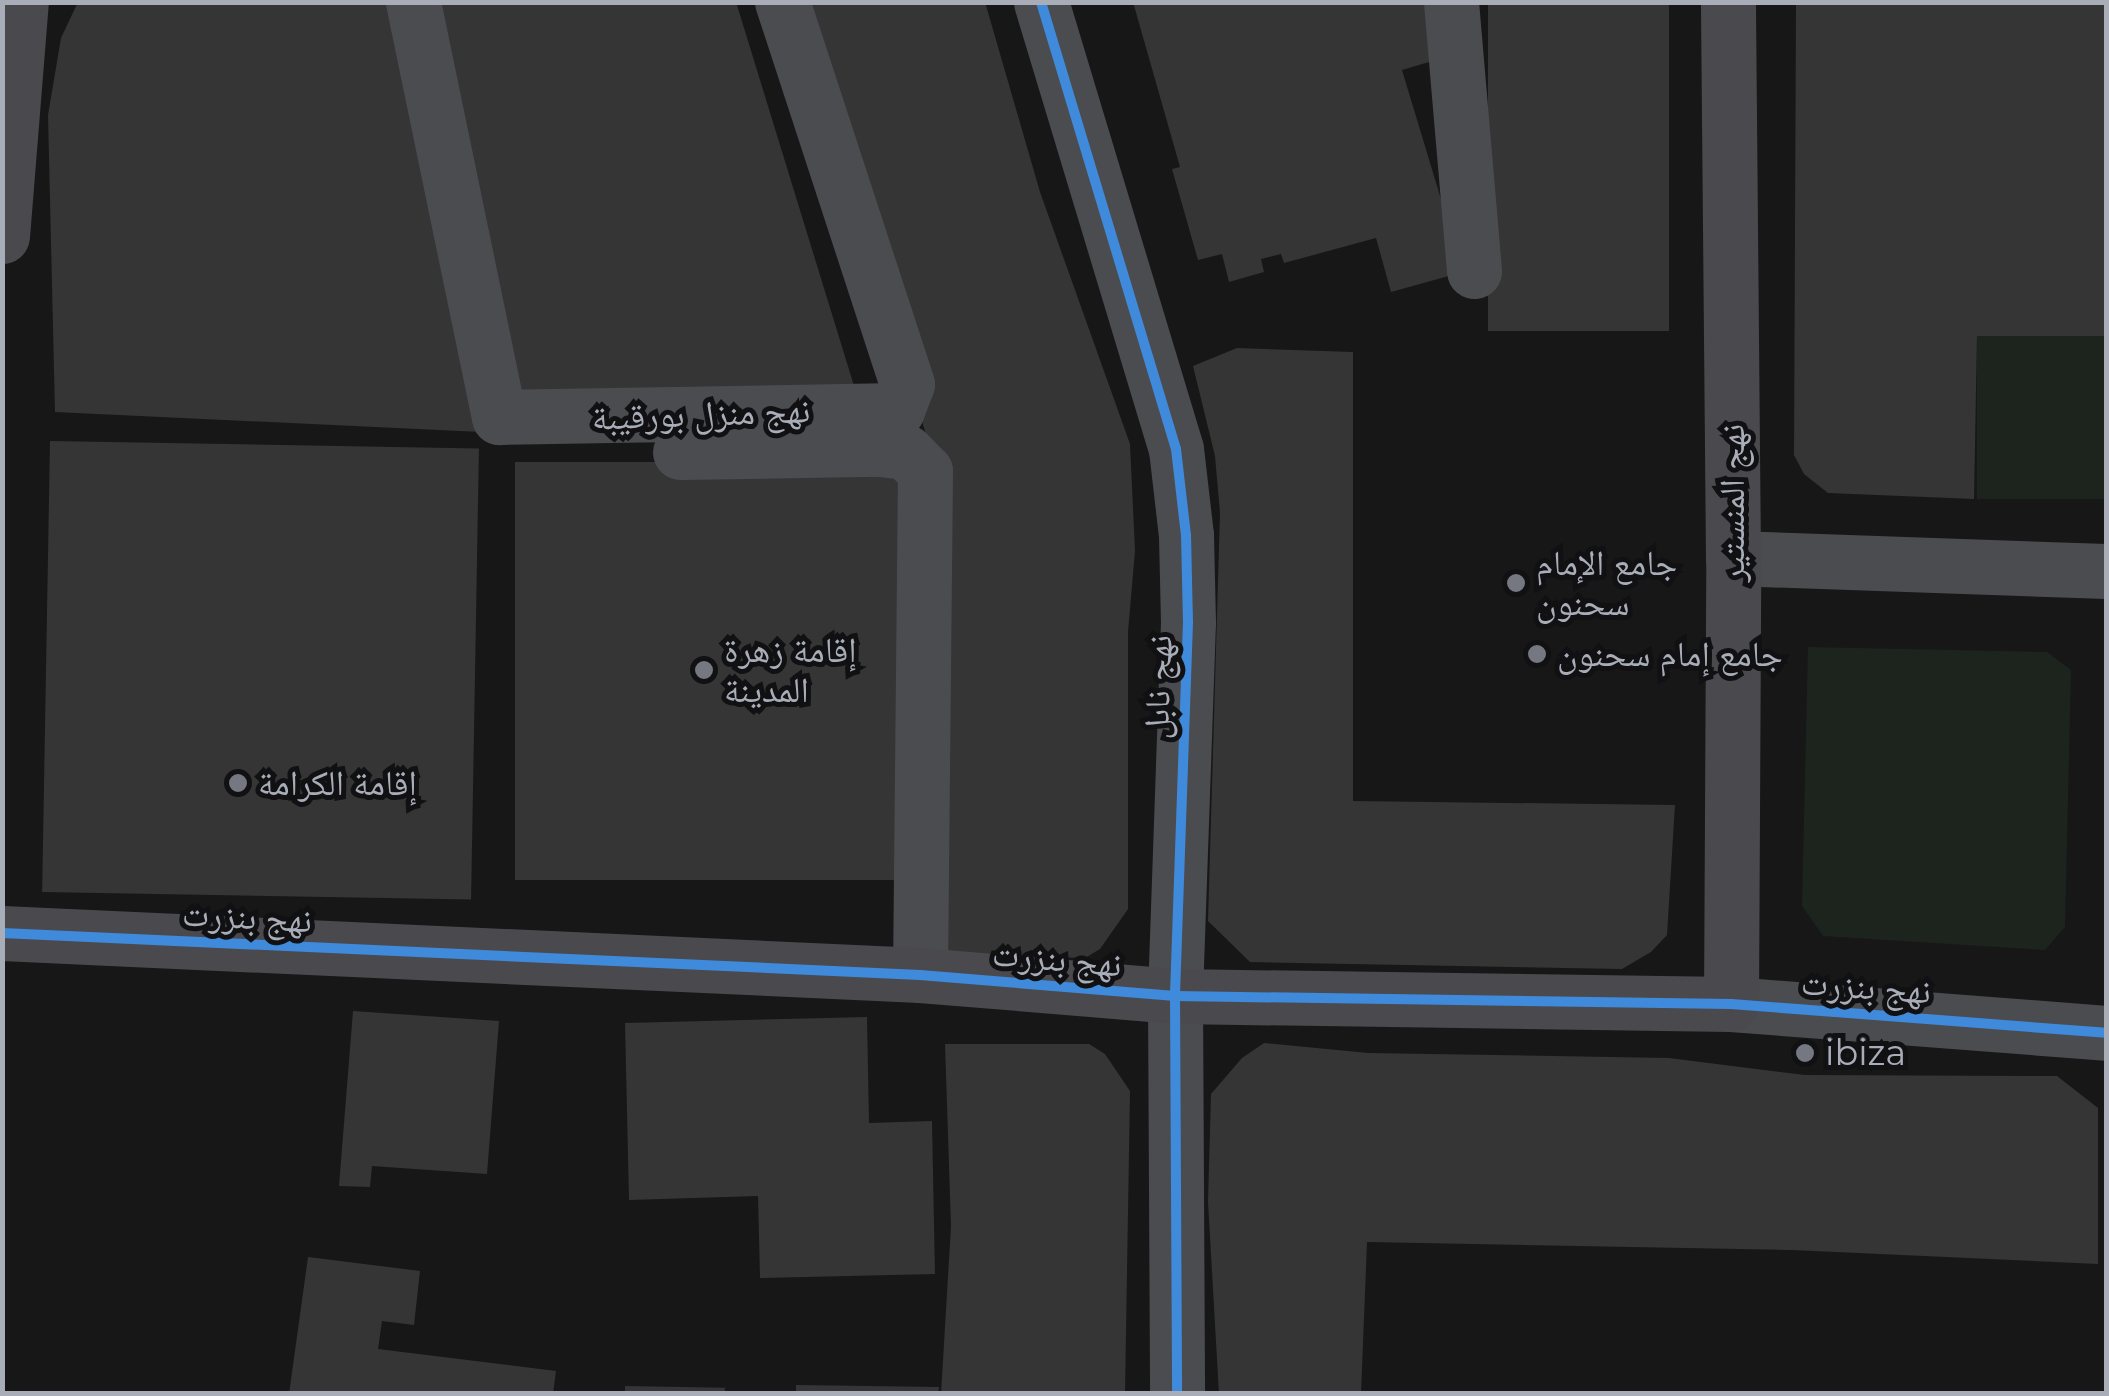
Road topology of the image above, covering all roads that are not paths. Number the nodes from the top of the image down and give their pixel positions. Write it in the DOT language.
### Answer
graph roads {
  1 [pos="20,2"];
  2 [pos="413,2"];
  3 [pos="782,2"];
  4 [pos="1041,2"];
  5 [pos="1451,2"];
  6 [pos="1728,2"];
  7 [pos="2,236"];
  8 [pos="1474,271"];
  9 [pos="554,454"];
  10 [pos="1733,558"];
  11 [pos="2106,571"];
  12 [pos="2,933"];
  13 [pos="920,975"];
  14 [pos="1174,996"];
  15 [pos="1731,1004"];
  16 [pos="2106,1032"];
  17 [pos="1177,1394"];
  1 -- 7 [label="street"];
  2 -- 3 [label="street, نهج منزل بورقيبة"];
  4 -- 14 [label="street, نهج نابل"];
  5 -- 8 [label="street"];
  6 -- 10 [label="street, نهج المنستير"];
  9 -- 13 [label="street"];
  10 -- 11 [label="street"];
  10 -- 15 [label="street, نهج المنستير"];
  12 -- 13 [label="street, نهج بنزرت"];
  13 -- 14 [label="street, نهج بنزرت"];
  14 -- 15 [label="street, نهج بنزرت"];
  14 -- 17 [label="street, نهج نابل"];
  15 -- 16 [label="street, نهج بنزرت"];
}
